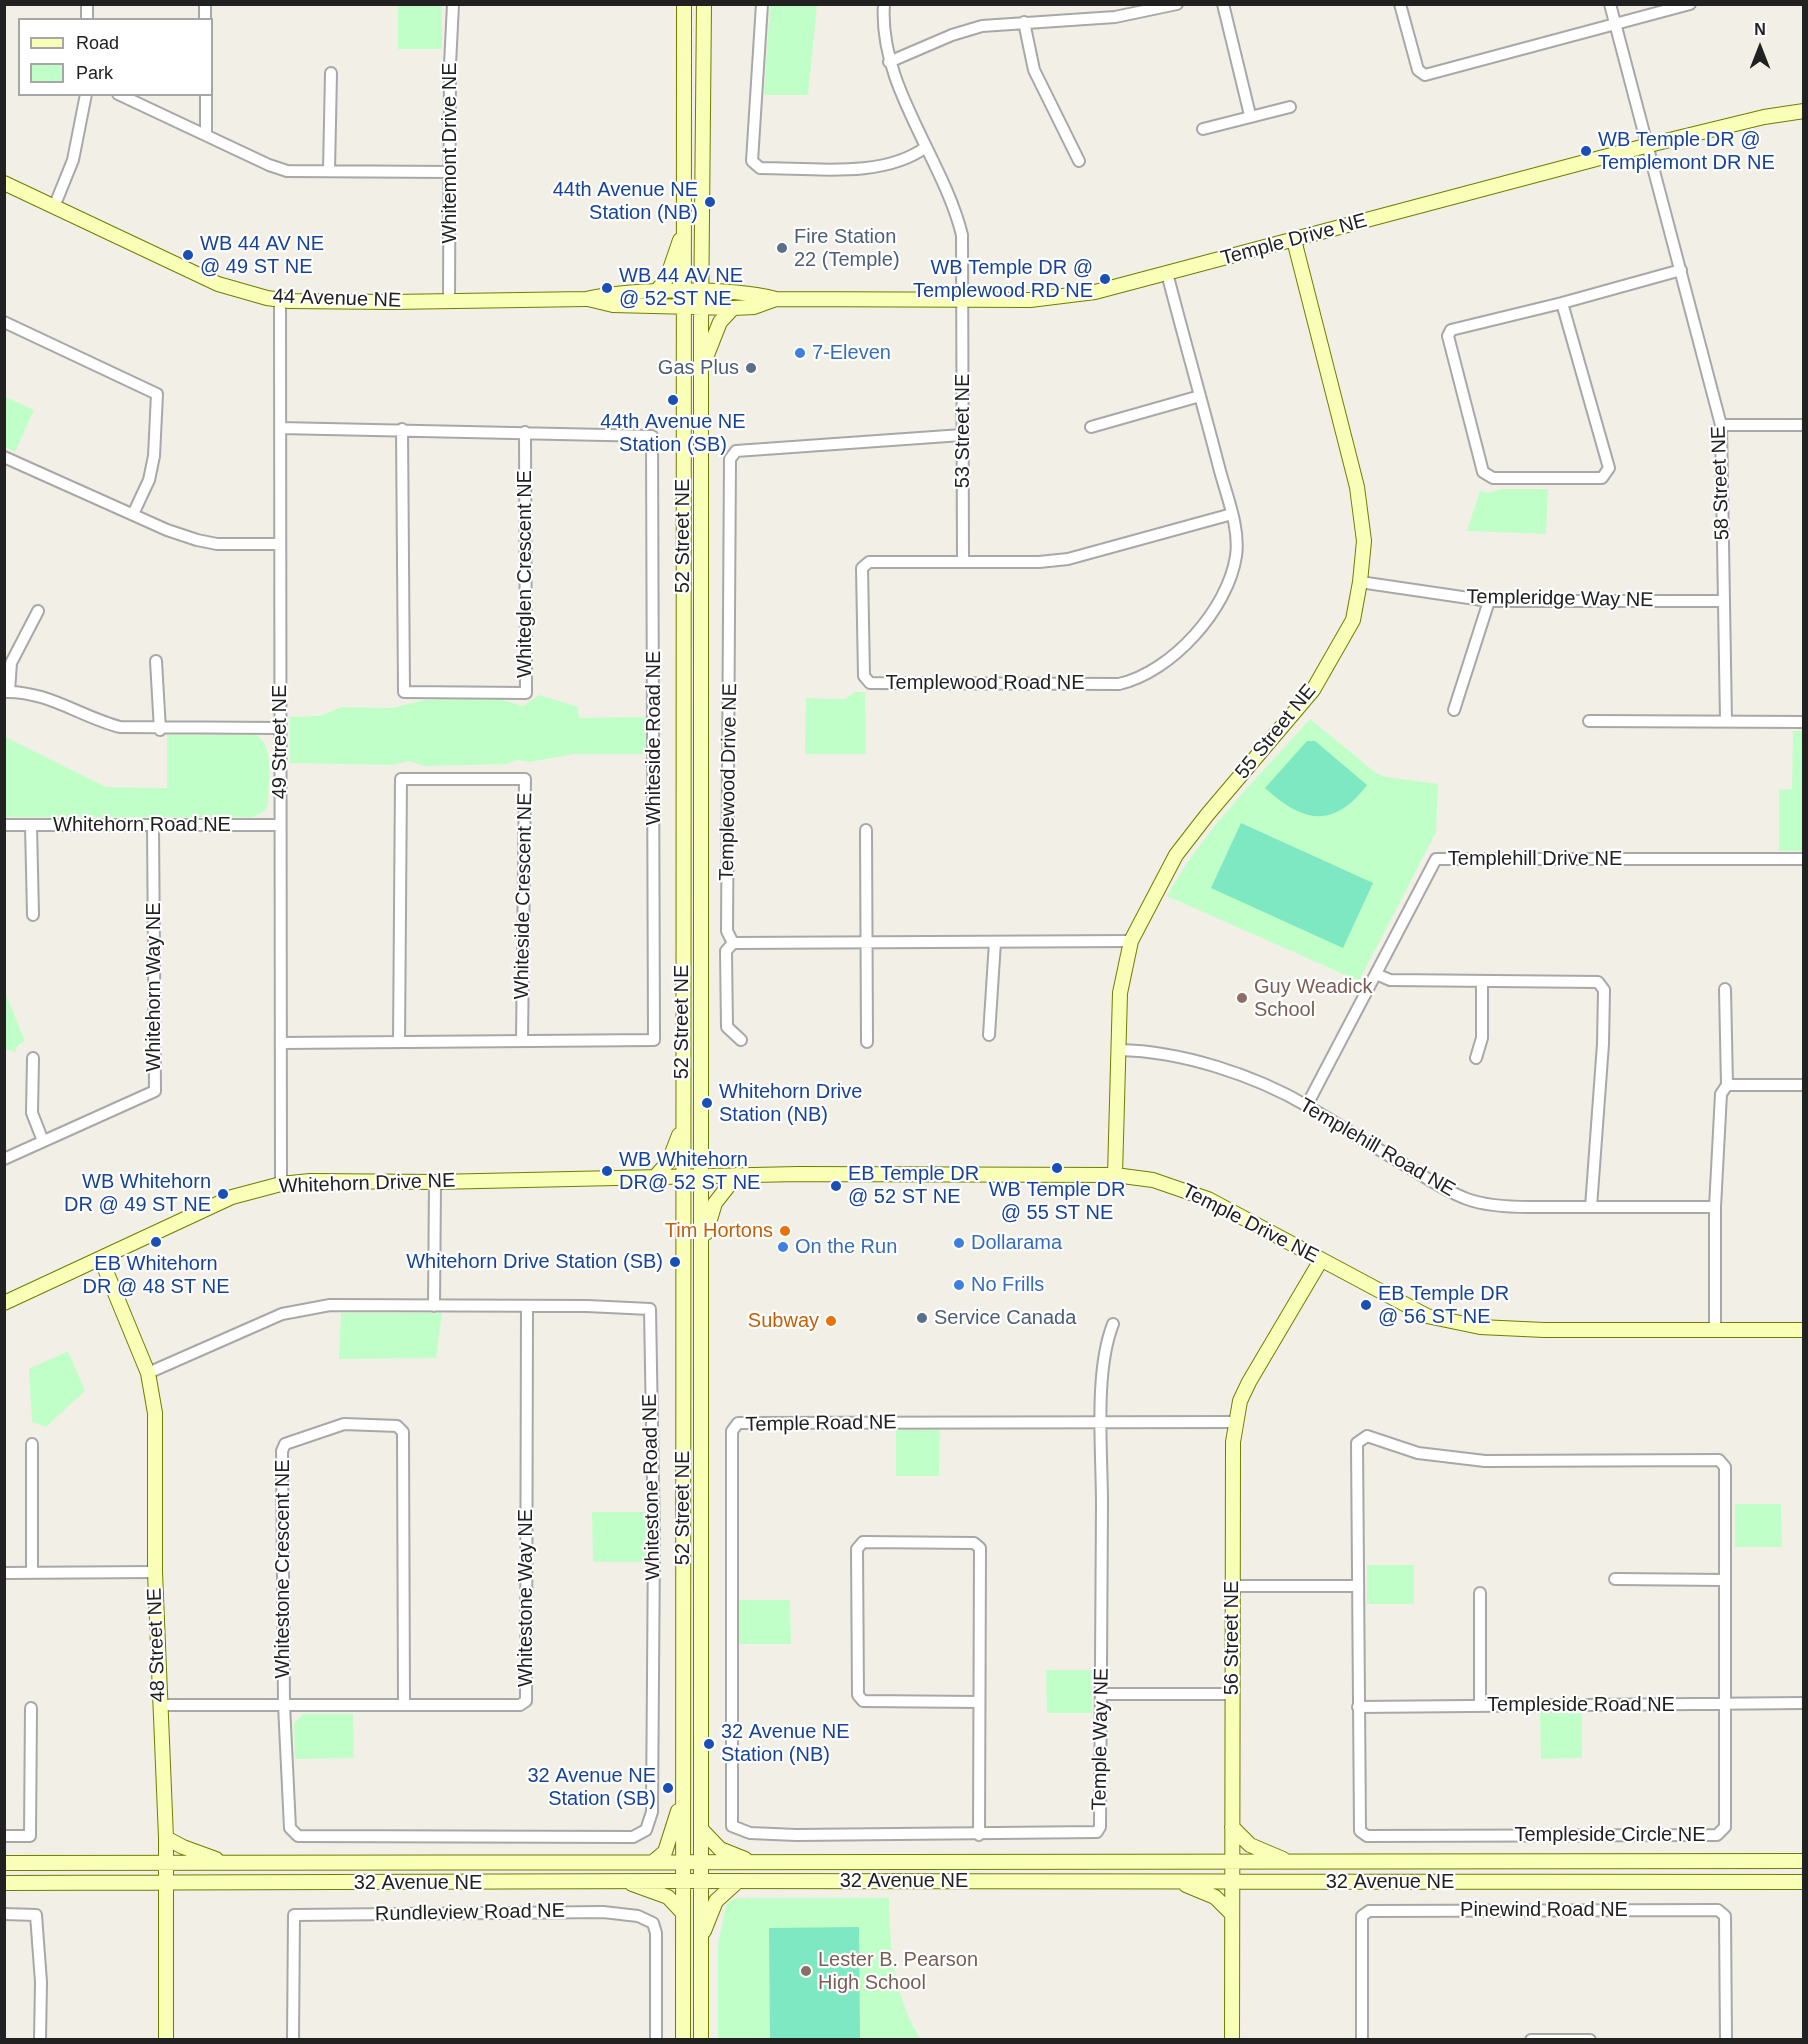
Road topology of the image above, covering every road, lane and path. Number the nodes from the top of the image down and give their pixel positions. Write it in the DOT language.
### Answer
graph roads {
  1 [pos="453,4"];
  2 [pos="684,4"];
  3 [pos="704,4"];
  4 [pos="762,4"];
  5 [pos="884,4"];
  6 [pos="1177,4"];
  7 [pos="1223,4"];
  8 [pos="1400,4"];
  9 [pos="1611,4"];
  10 [pos="1690,4"];
  11 [pos="1024,21"];
  12 [pos="1617,25"];
  13 [pos="889,62"];
  14 [pos="331,73"];
  15 [pos="86,96"];
  16 [pos="122,96"];
  17 [pos="206,96"];
  18 [pos="1290,107"];
  19 [pos="1803,111"];
  20 [pos="1250,115"];
  21 [pos="1203,129"];
  22 [pos="206,134"];
  23 [pos="1649,145"];
  24 [pos="926,147"];
  25 [pos="1078,161"];
  26 [pos="329,171"];
  27 [pos="450,172"];
  28 [pos="4,183"];
  29 [pos="54,207"];
  30 [pos="684,230"];
  31 [pos="1294,240"];
  32 [pos="1681,270"];
  33 [pos="1167,273"];
  34 [pos="656,292"];
  35 [pos="702,292"];
  36 [pos="586,299"];
  37 [pos="684,299"];
  38 [pos="776,299"];
  39 [pos="280,300"];
  40 [pos="963,300"];
  41 [pos="449,301"];
  42 [pos="1562,303"];
  43 [pos="701,307"];
  44 [pos="733,308"];
  45 [pos="4,322"];
  46 [pos="702,368"];
  47 [pos="1200,396"];
  48 [pos="1721,424"];
  49 [pos="1803,425"];
  50 [pos="1091,427"];
  51 [pos="280,428"];
  52 [pos="402,429"];
  53 [pos="525,432"];
  54 [pos="962,435"];
  55 [pos="4,457"];
  56 [pos="134,512"];
  57 [pos="1232,514"];
  58 [pos="280,544"];
  59 [pos="963,562"];
  60 [pos="1360,582"];
  61 [pos="1489,601"];
  62 [pos="1724,601"];
  63 [pos="38,611"];
  64 [pos="156,661"];
  65 [pos="7,691"];
  66 [pos="1454,710"];
  67 [pos="1589,721"];
  68 [pos="1726,721"];
  69 [pos="1803,722"];
  70 [pos="280,728"];
  71 [pos="160,730"];
  72 [pos="4,825"];
  73 [pos="31,825"];
  74 [pos="153,825"];
  75 [pos="280,825"];
  76 [pos="866,831"];
  77 [pos="1803,859"];
  78 [pos="33,915"];
  79 [pos="1131,941"];
  80 [pos="867,942"];
  81 [pos="995,942"];
  82 [pos="733,943"];
  83 [pos="1376,974"];
  84 [pos="1482,981"];
  85 [pos="1725,989"];
  86 [pos="989,1035"];
  87 [pos="741,1040"];
  88 [pos="522,1041"];
  89 [pos="399,1042"];
  90 [pos="867,1042"];
  91 [pos="281,1043"];
  92 [pos="1119,1050"];
  93 [pos="33,1058"];
  94 [pos="1476,1058"];
  95 [pos="1727,1085"];
  96 [pos="1803,1085"];
  97 [pos="1307,1106"];
  98 [pos="682,1126"];
  99 [pos="43,1141"];
  100 [pos="4,1159"];
  101 [pos="737,1175"];
  102 [pos="1115,1175"];
  103 [pos="682,1176"];
  104 [pos="702,1176"];
  105 [pos="655,1177"];
  106 [pos="435,1182"];
  107 [pos="281,1184"];
  108 [pos="1591,1207"];
  109 [pos="1715,1207"];
  110 [pos="702,1246"];
  111 [pos="101,1259"];
  112 [pos="1321,1260"];
  113 [pos="4,1303"];
  114 [pos="434,1306"];
  115 [pos="526,1306"];
  116 [pos="1113,1324"];
  117 [pos="1715,1329"];
  118 [pos="1803,1330"];
  119 [pos="148,1373"];
  120 [pos="1101,1422"];
  121 [pos="1235,1422"];
  122 [pos="32,1444"];
  123 [pos="155,1572"];
  124 [pos="4,1573"];
  125 [pos="32,1573"];
  126 [pos="1615,1579"];
  127 [pos="1725,1580"];
  128 [pos="1232,1586"];
  129 [pos="1356,1586"];
  130 [pos="1480,1593"];
  131 [pos="1102,1694"];
  132 [pos="1232,1694"];
  133 [pos="979,1702"];
  134 [pos="1803,1703"];
  135 [pos="1726,1704"];
  136 [pos="159,1705"];
  137 [pos="284,1705"];
  138 [pos="404,1705"];
  139 [pos="1480,1706"];
  140 [pos="1358,1707"];
  141 [pos="32,1708"];
  142 [pos="683,1795"];
  143 [pos="732,1826"];
  144 [pos="1232,1827"];
  145 [pos="701,1829"];
  146 [pos="978,1834"];
  147 [pos="4,1836"];
  148 [pos="298,1836"];
  149 [pos="166,1838"];
  150 [pos="653,1862"];
  151 [pos="1232,1862"];
  152 [pos="1290,1862"];
  153 [pos="1803,1862"];
  154 [pos="4,1863"];
  155 [pos="166,1863"];
  156 [pos="232,1863"];
  157 [pos="682,1863"];
  158 [pos="701,1863"];
  159 [pos="758,1863"];
  160 [pos="625,1881"];
  161 [pos="682,1881"];
  162 [pos="701,1881"];
  163 [pos="738,1881"];
  164 [pos="1175,1881"];
  165 [pos="1232,1881"];
  166 [pos="1803,1882"];
  167 [pos="4,1883"];
  168 [pos="166,1884"];
  169 [pos="683,1913"];
  170 [pos="4,1914"];
  171 [pos="1232,1914"];
  172 [pos="701,1939"];
  173 [pos="40,2040"];
  174 [pos="166,2040"];
  175 [pos="293,2040"];
  176 [pos="656,2040"];
  177 [pos="683,2040"];
  178 [pos="701,2040"];
  179 [pos="1232,2040"];
  180 [pos="1362,2040"];
  181 [pos="1531,2040"];
  182 [pos="1590,2040"];
  183 [pos="1726,2040"];
  1 -- 27 [label="street, Whitemont Drive NE"];
  2 -- 30 [label="main road, 52 Street NE"];
  3 -- 35 [label="main road, 52 Street NE"];
  4 -- 24 [label="street"];
  5 -- 13 [label="street, 53 Street NE"];
  6 -- 11 [label="street"];
  7 -- 20 [label="street"];
  8 -- 12 [label="street"];
  9 -- 12 [label="street, 58 Street NE"];
  10 -- 12 [label="street"];
  11 -- 13 [label="street"];
  11 -- 25 [label="street"];
  12 -- 23 [label="street, 58 Street NE"];
  13 -- 24 [label="street, 53 Street NE"];
  14 -- 26 [label="street"];
  15 -- 29 [label="street"];
  16 -- 22 [label="street"];
  17 -- 22 [label="street"];
  18 -- 20 [label="street"];
  19 -- 23 [label="main road, Temple Drive NE"];
  20 -- 21 [label="street"];
  22 -- 26 [label="street"];
  23 -- 31 [label="main road, Temple Drive NE"];
  23 -- 32 [label="street, 58 Street NE"];
  24 -- 40 [label="street, 53 Street NE"];
  26 -- 27 [label="street"];
  27 -- 41 [label="street, Whitemont Drive NE"];
  28 -- 29 [label="main road, 44 Avenue NE"];
  29 -- 39 [label="main road, 44 Avenue NE"];
  30 -- 34 [label="main road"];
  30 -- 37 [label="main road, 52 Street NE"];
  31 -- 33 [label="main road, Temple Drive NE"];
  31 -- 60 [label="main road, 55 Street NE"];
  32 -- 42 [label="street"];
  32 -- 48 [label="street, 58 Street NE"];
  33 -- 40 [label="main road, Temple Drive NE"];
  33 -- 47 [label="street, Templewood Road NE"];
  34 -- 36 [label="main road, 44 Avenue NE"];
  34 -- 37 [label="main road, 44 Avenue NE"];
  35 -- 37 [label="main road, 44 Avenue NE"];
  35 -- 38 [label="main road, Temple Drive NE"];
  35 -- 43 [label="main road, 52 Street NE"];
  36 -- 37 [label="main road, 44 Avenue NE"];
  36 -- 41 [label="main road, 44 Avenue NE"];
  37 -- 43 [label="main road, Temple Drive NE"];
  37 -- 98 [label="main road, 52 Street NE"];
  38 -- 40 [label="main road, Temple Drive NE"];
  38 -- 44 [label="main road, Temple Drive NE"];
  39 -- 41 [label="main road, 44 Avenue NE"];
  39 -- 51 [label="street, 49 Street NE"];
  40 -- 54 [label="street, 53 Street NE"];
  42 -- 42 [label="street"];
  43 -- 44 [label="main road, Temple Drive NE"];
  43 -- 46 [label="main road, 52 Street NE"];
  44 -- 46 [label="main road"];
  45 -- 56 [label="street"];
  46 -- 104 [label="main road, 52 Street NE"];
  47 -- 50 [label="street"];
  47 -- 57 [label="street, Templewood Road NE"];
  48 -- 49 [label="street"];
  48 -- 62 [label="street, 58 Street NE"];
  51 -- 52 [label="street, Whiteside Road NE"];
  51 -- 58 [label="street, 49 Street NE"];
  52 -- 53 [label="street, Whiteside Road NE"];
  52 -- 53 [label="street, Whiteglen Crescent NE"];
  53 -- 88 [label="street, Whiteside Road NE"];
  54 -- 59 [label="street, 53 Street NE"];
  54 -- 82 [label="street, Templewood Drive NE"];
  55 -- 56 [label="street"];
  56 -- 58 [label="street"];
  57 -- 59 [label="street, Templewood Road NE"];
  57 -- 59 [label="street, Templewood Road NE"];
  58 -- 70 [label="street, 49 Street NE"];
  60 -- 61 [label="street, Templeridge Way NE"];
  60 -- 79 [label="main road, 55 Street NE"];
  61 -- 62 [label="street, Templeridge Way NE"];
  61 -- 66 [label="street"];
  62 -- 68 [label="street, 58 Street NE"];
  63 -- 65 [label="street"];
  64 -- 71 [label="street"];
  65 -- 71 [label="street"];
  67 -- 68 [label="street"];
  68 -- 69 [label="street"];
  70 -- 71 [label="street"];
  70 -- 75 [label="street, 49 Street NE"];
  72 -- 73 [label="street, Whitehorn Road NE"];
  73 -- 74 [label="street, Whitehorn Road NE"];
  73 -- 78 [label="street"];
  74 -- 75 [label="street, Whitehorn Road NE"];
  74 -- 99 [label="street, Whitehorn Way NE"];
  75 -- 91 [label="street, 49 Street NE"];
  76 -- 80 [label="street"];
  77 -- 83 [label="street, Templehill Drive NE"];
  79 -- 81 [label="street"];
  79 -- 92 [label="main road, 55 Street NE"];
  80 -- 81 [label="street"];
  80 -- 82 [label="street"];
  80 -- 90 [label="street"];
  81 -- 86 [label="street"];
  82 -- 87 [label="street"];
  83 -- 84 [label="street"];
  83 -- 97 [label="street, Templehill Drive NE"];
  84 -- 94 [label="street"];
  84 -- 108 [label="street"];
  85 -- 95 [label="street"];
  88 -- 89 [label="street, Whiteside Road NE"];
  88 -- 89 [label="street, Whiteside Crescent NE"];
  89 -- 91 [label="street, Whiteside Road NE"];
  91 -- 107 [label="street, 49 Street NE"];
  92 -- 97 [label="street, Templehill Road NE"];
  92 -- 102 [label="main road, 55 Street NE"];
  93 -- 99 [label="street"];
  95 -- 96 [label="street"];
  95 -- 109 [label="street"];
  97 -- 108 [label="street, Templehill Road NE"];
  98 -- 103 [label="main road, 52 Street NE"];
  98 -- 105 [label="main road"];
  99 -- 100 [label="street, Whitehorn Way NE"];
  101 -- 102 [label="main road, Temple Drive NE"];
  101 -- 104 [label="main road, Temple Drive NE"];
  101 -- 110 [label="main road"];
  102 -- 112 [label="main road, Temple Drive NE"];
  103 -- 104 [label="main road, Temple Drive NE"];
  103 -- 105 [label="main road, Whitehorn Drive NE"];
  103 -- 142 [label="main road, 52 Street NE"];
  104 -- 110 [label="main road, 52 Street NE"];
  105 -- 106 [label="main road, Whitehorn Drive NE"];
  106 -- 107 [label="main road, Whitehorn Drive NE"];
  106 -- 114 [label="street"];
  107 -- 111 [label="main road, Whitehorn Drive NE"];
  108 -- 109 [label="street, Templehill Road NE"];
  109 -- 117 [label="street"];
  110 -- 145 [label="main road, 52 Street NE"];
  111 -- 113 [label="main road, Whitehorn Drive NE"];
  111 -- 119 [label="main road, 48 Street NE"];
  112 -- 117 [label="main road, Temple Drive NE"];
  112 -- 121 [label="main road, 56 Street NE"];
  114 -- 115 [label="street, Whitestone Road NE"];
  114 -- 119 [label="street, Whitestone Road NE"];
  115 -- 138 [label="street, Whitestone Way NE"];
  115 -- 148 [label="street, Whitestone Road NE"];
  116 -- 120 [label="street, Temple Way NE"];
  117 -- 118 [label="main road, Temple Drive NE"];
  119 -- 123 [label="main road, 48 Street NE"];
  120 -- 121 [label="street, Temple Road NE"];
  120 -- 131 [label="street, Temple Way NE"];
  120 -- 143 [label="street, Temple Road NE"];
  121 -- 128 [label="main road, 56 Street NE"];
  122 -- 125 [label="street"];
  123 -- 125 [label="street"];
  123 -- 136 [label="main road, 48 Street NE"];
  124 -- 125 [label="street"];
  126 -- 127 [label="street"];
  127 -- 129 [label="street, Templeside Circle NE"];
  127 -- 135 [label="street, Templeside Circle NE"];
  128 -- 129 [label="street"];
  128 -- 132 [label="main road, 56 Street NE"];
  129 -- 140 [label="street, Templeside Circle NE"];
  130 -- 139 [label="street"];
  131 -- 132 [label="street"];
  131 -- 146 [label="street, Temple Way NE"];
  132 -- 144 [label="main road, 56 Street NE"];
  133 -- 133 [label="street"];
  133 -- 146 [label="street"];
  134 -- 135 [label="street, Templeside Road NE"];
  135 -- 139 [label="street, Templeside Road NE"];
  135 -- 140 [label="street, Templeside Circle NE"];
  136 -- 137 [label="street, Whitestone Way NE"];
  136 -- 149 [label="main road, 48 Street NE"];
  137 -- 138 [label="street, Whitestone Way NE"];
  137 -- 138 [label="street, Whitestone Crescent NE"];
  137 -- 148 [label="street, Whitestone Crescent NE"];
  139 -- 140 [label="street, Templeside Road NE"];
  141 -- 147 [label="street"];
  142 -- 150 [label="main road"];
  142 -- 157 [label="main road, 52 Street NE"];
  143 -- 146 [label="street, Temple Way NE"];
  144 -- 151 [label="main road, 56 Street NE"];
  144 -- 152 [label="main road"];
  145 -- 158 [label="main road, 52 Street NE"];
  145 -- 159 [label="main road"];
  149 -- 155 [label="main road, 48 Street NE"];
  149 -- 156 [label="main road"];
  150 -- 156 [label="main road, 32 Avenue NE"];
  150 -- 157 [label="main road, 32 Avenue NE"];
  151 -- 152 [label="main road, 32 Avenue NE"];
  151 -- 159 [label="main road, 32 Avenue NE"];
  151 -- 165 [label="main road, 56 Street NE"];
  152 -- 153 [label="main road, 32 Avenue NE"];
  154 -- 155 [label="main road, 32 Avenue NE"];
  155 -- 156 [label="main road, 32 Avenue NE"];
  155 -- 168 [label="main road, 48 Street NE"];
  157 -- 158 [label="main road, 32 Avenue NE"];
  157 -- 161 [label="main road, 52 Street NE"];
  158 -- 159 [label="main road, 32 Avenue NE"];
  158 -- 162 [label="main road, 52 Street NE"];
  160 -- 161 [label="main road, 32 Avenue NE"];
  160 -- 168 [label="main road, 32 Avenue NE"];
  160 -- 169 [label="main road"];
  161 -- 162 [label="main road, 32 Avenue NE"];
  161 -- 169 [label="main road, 52 Street NE"];
  162 -- 163 [label="main road, 32 Avenue NE"];
  162 -- 172 [label="main road, 52 Street NE"];
  163 -- 164 [label="main road, 32 Avenue NE"];
  163 -- 172 [label="main road"];
  164 -- 165 [label="main road, 32 Avenue NE"];
  164 -- 171 [label="main road"];
  165 -- 166 [label="main road, 32 Avenue NE"];
  165 -- 171 [label="main road, 56 Street NE"];
  167 -- 168 [label="main road, 32 Avenue NE"];
  168 -- 174 [label="main road, 48 Street NE"];
  169 -- 177 [label="main road, 52 Street NE"];
  170 -- 173 [label="street"];
  171 -- 179 [label="main road, 56 Street NE"];
  172 -- 178 [label="main road, 52 Street NE"];
  175 -- 176 [label="street, Rundleview Road NE"];
  180 -- 183 [label="street, Pinewind Road NE"];
  181 -- 182 [label="street"];
}
